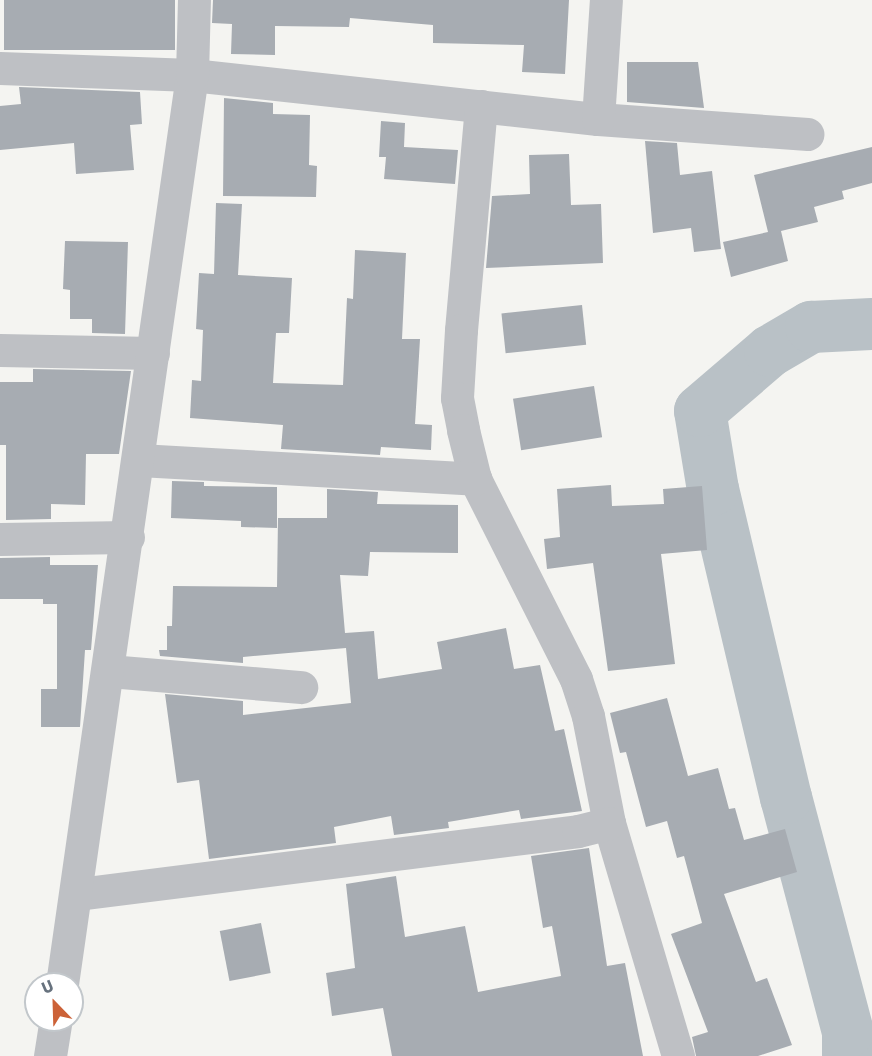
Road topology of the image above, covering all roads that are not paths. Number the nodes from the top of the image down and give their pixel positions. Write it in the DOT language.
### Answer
graph roads {
  1 [pos="194,0"];
  2 [pos="606,0"];
  3 [pos="0,68"];
  4 [pos="192,75"];
  5 [pos="481,106"];
  6 [pos="598,118"];
  7 [pos="807,134"];
  8 [pos="0,350"];
  9 [pos="153,353"];
  10 [pos="139,460"];
  11 [pos="475,479"];
  12 [pos="128,537"];
  13 [pos="0,539"];
  14 [pos="109,671"];
  15 [pos="301,687"];
  16 [pos="609,823"];
  17 [pos="78,894"];
  18 [pos="64,972"];
  19 [pos="54,1032"];
  20 [pos="50,1056"];
  21 [pos="678,1056"];
  1 -- 4 [label="street"];
  2 -- 6 [label="street"];
  3 -- 4 [label="street"];
  4 -- 5 [label="street"];
  4 -- 9 [label="street"];
  5 -- 6 [label="street"];
  5 -- 11 [label="street"];
  6 -- 7 [label="street"];
  8 -- 9 [label="street"];
  9 -- 10 [label="street"];
  10 -- 11 [label="street"];
  10 -- 12 [label="street"];
  11 -- 16 [label="street"];
  12 -- 13 [label="street"];
  12 -- 14 [label="street"];
  14 -- 15 [label="street"];
  14 -- 17 [label="street"];
  16 -- 17 [label="street"];
  16 -- 21 [label="street"];
  17 -- 18 [label="street"];
  19 -- 20 [label="street"];
}
